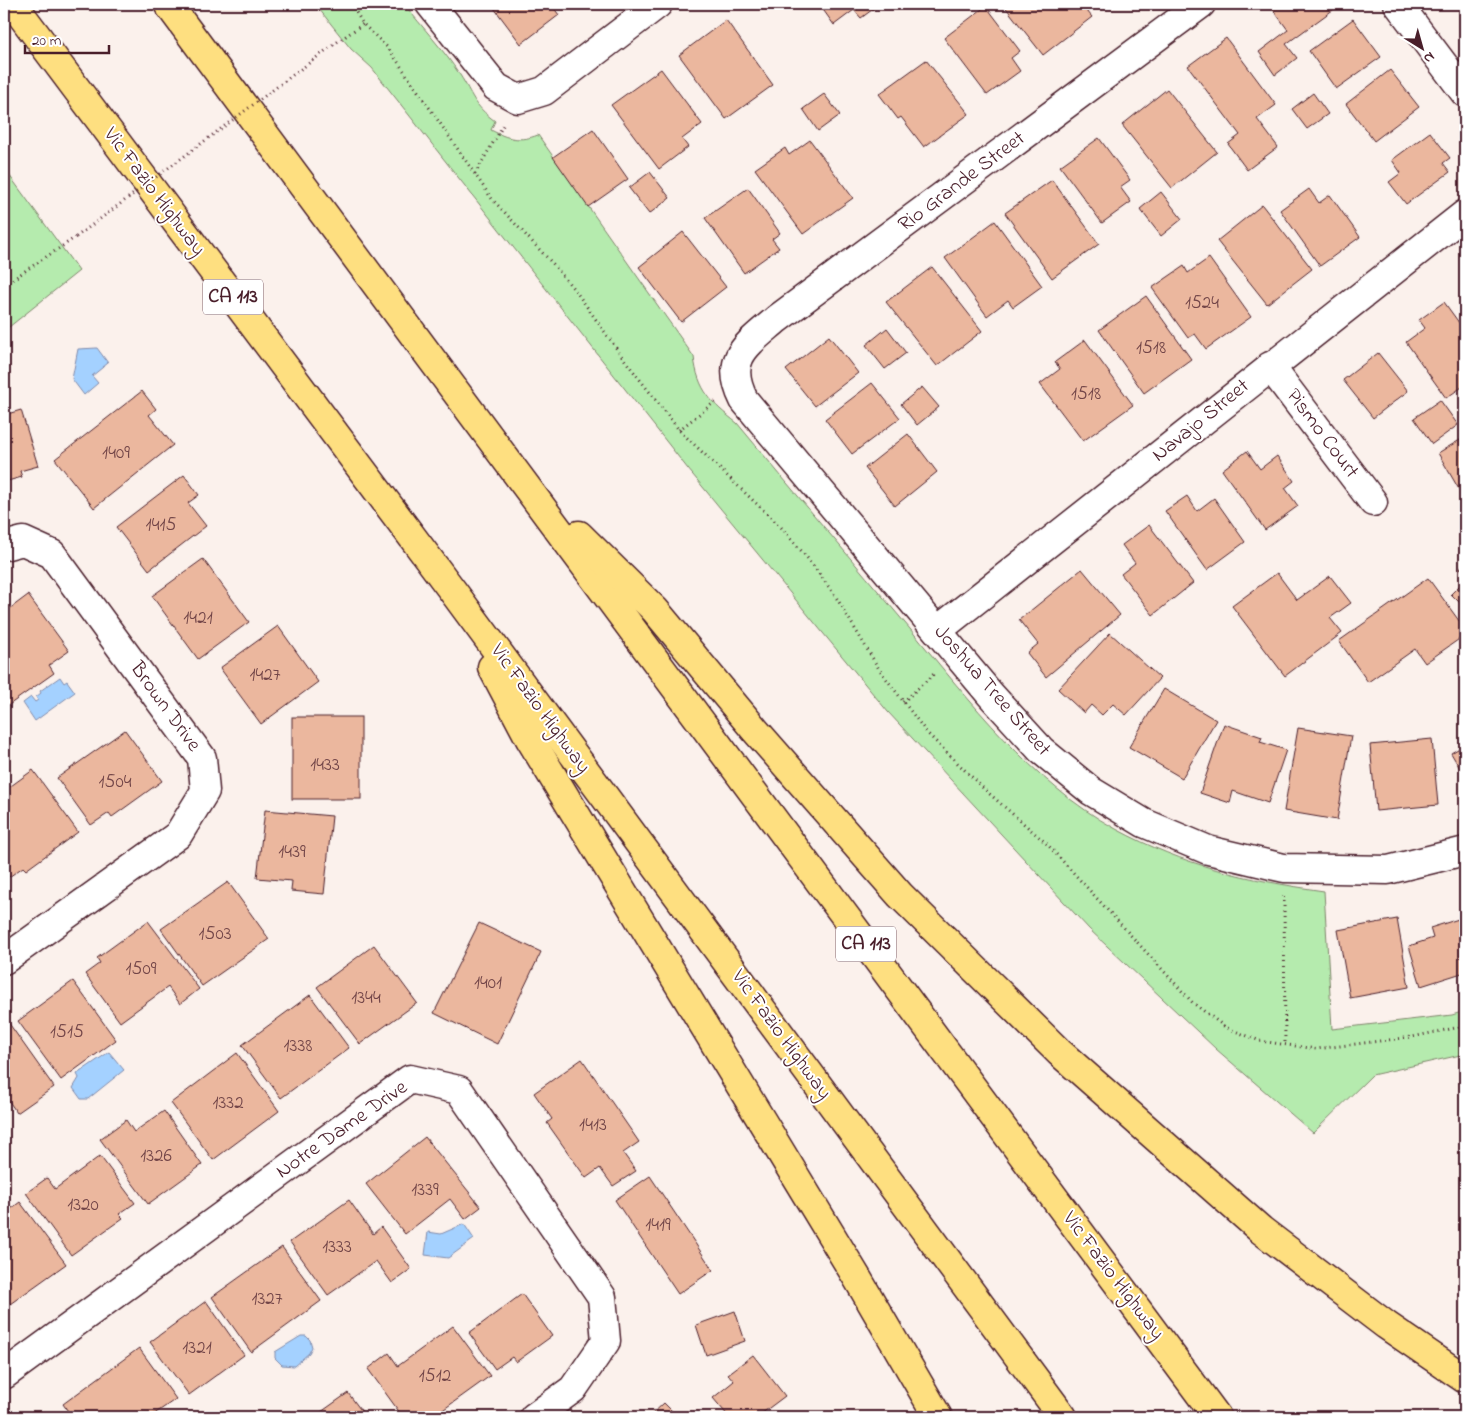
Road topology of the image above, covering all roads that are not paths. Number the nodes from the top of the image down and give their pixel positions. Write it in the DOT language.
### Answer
graph roads {
  1 [pos="13,4"];
  2 [pos="168,4"];
  3 [pos="430,4"];
  4 [pos="658,4"];
  5 [pos="1201,4"];
  6 [pos="1398,4"];
  7 [pos="1465,92"];
  8 [pos="1465,214"];
  9 [pos="1270,366"];
  10 [pos="736,377"];
  11 [pos="514,470"];
  12 [pos="1374,502"];
  13 [pos="4,546"];
  14 [pos="452,590"];
  15 [pos="938,630"];
  16 [pos="1465,851"];
  17 [pos="4,960"];
  18 [pos="4,1375"];
  19 [pos="1465,1379"];
  20 [pos="534,1417"];
  21 [pos="938,1417"];
  22 [pos="1063,1417"];
  23 [pos="1217,1417"];
  1 -- 14 [label="highway, Vic Fazio Highway / CA 113"];
  2 -- 11 [label="highway, Vic Fazio Highway / CA 113"];
  3 -- 4 [label="street"];
  5 -- 10 [label="street, Rio Grande Street"];
  6 -- 7 [label="street"];
  8 -- 9 [label="street, Navajo Street"];
  9 -- 12 [label="street, Pismo Court"];
  9 -- 15 [label="street, Navajo Street"];
  10 -- 15 [label="street, Joshua Tree Street"];
  11 -- 19 [label="highway"];
  11 -- 23 [label="highway, Vic Fazio Highway / CA 113"];
  13 -- 17 [label="street, Brown Drive"];
  14 -- 21 [label="highway"];
  14 -- 22 [label="highway, Vic Fazio Highway / CA 113"];
  15 -- 16 [label="street, Joshua Tree Street"];
  18 -- 20 [label="street, Notre Dame Drive"];
}
